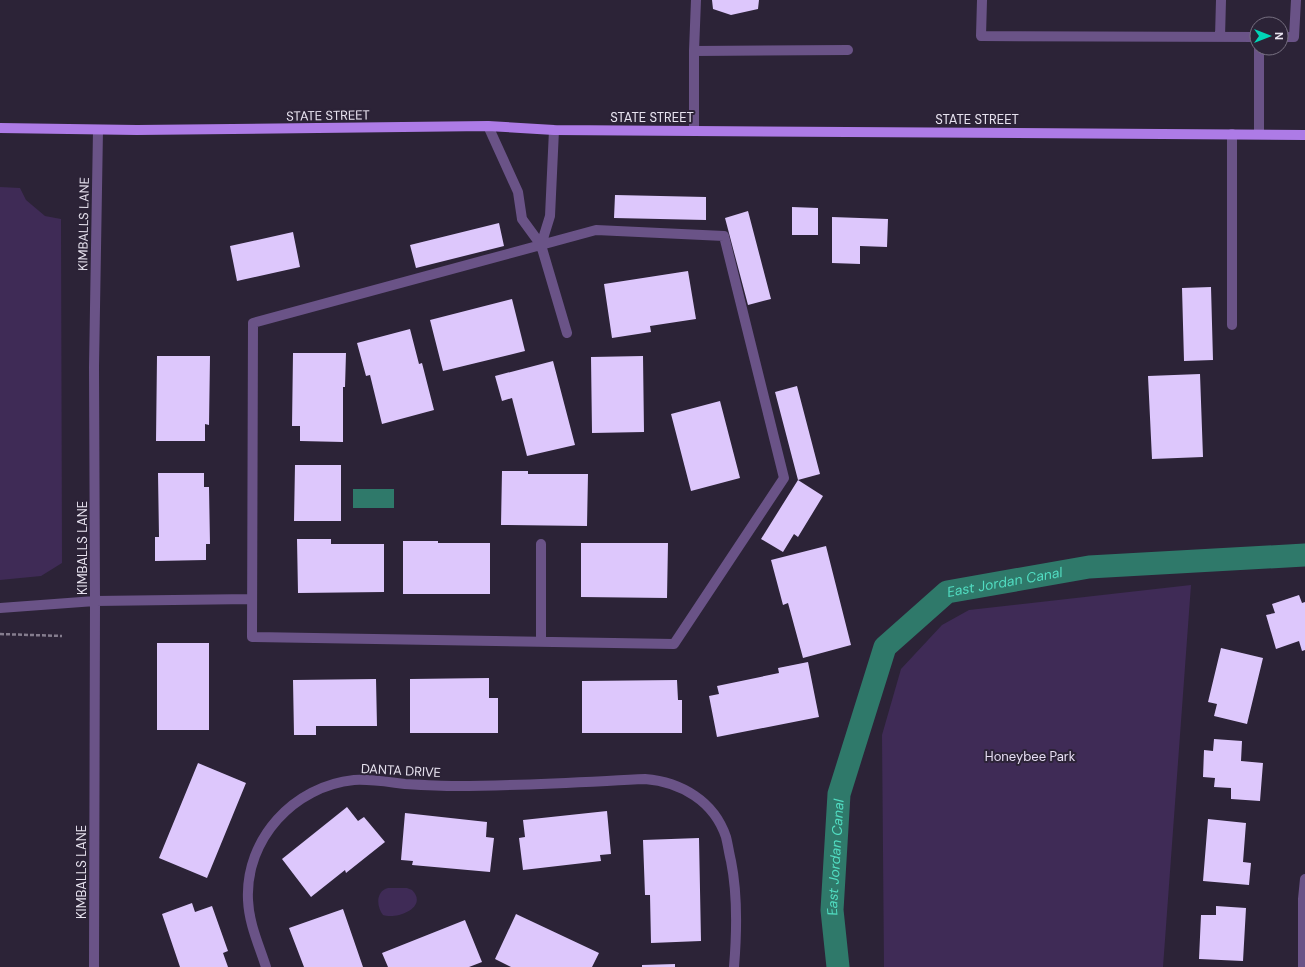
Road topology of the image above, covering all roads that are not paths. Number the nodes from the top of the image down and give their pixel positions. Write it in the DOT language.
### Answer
graph roads {
  1 [pos="696,0"];
  2 [pos="982,0"];
  3 [pos="1221,0"];
  4 [pos="1296,0"];
  5 [pos="1220,37"];
  6 [pos="1249,37"];
  7 [pos="1289,37"];
  8 [pos="848,50"];
  9 [pos="694,51"];
  10 [pos="1258,56"];
  11 [pos="488,126"];
  12 [pos="0,128"];
  13 [pos="98,130"];
  14 [pos="554,130"];
  15 [pos="694,130"];
  16 [pos="1232,134"];
  17 [pos="1258,134"];
  18 [pos="1305,135"];
  19 [pos="541,245"];
  20 [pos="1232,325"];
  21 [pos="567,333"];
  22 [pos="541,544"];
  23 [pos="252,599"];
  24 [pos="95,601"];
  25 [pos="0,608"];
  26 [pos="541,642"];
  27 [pos="1305,879"];
  28 [pos="1304,935"];
  29 [pos="94,967"];
  30 [pos="266,967"];
  31 [pos="734,967"];
  32 [pos="1303,967"];
  1 -- 9 [label="street"];
  2 -- 5 [label="street"];
  3 -- 5 [label="street"];
  4 -- 7 [label="street"];
  5 -- 6 [label="street"];
  8 -- 9 [label="street"];
  9 -- 15 [label="street"];
  10 -- 17 [label="street"];
  11 -- 13 [label="main road, STATE STREET"];
  11 -- 14 [label="main road, STATE STREET"];
  11 -- 19 [label="street"];
  12 -- 13 [label="main road, STATE STREET"];
  13 -- 24 [label="street, KIMBALLS LANE"];
  14 -- 15 [label="main road, STATE STREET"];
  14 -- 19 [label="street"];
  15 -- 16 [label="main road, STATE STREET"];
  16 -- 17 [label="main road, STATE STREET"];
  16 -- 20 [label="street"];
  17 -- 18 [label="main road, STATE STREET"];
  19 -- 21 [label="street"];
  19 -- 23 [label="street"];
  19 -- 26 [label="street"];
  22 -- 26 [label="street"];
  23 -- 24 [label="street"];
  23 -- 26 [label="street"];
  24 -- 25 [label="street"];
  24 -- 29 [label="street, KIMBALLS LANE"];
  27 -- 28 [label="street"];
  28 -- 32 [label="street"];
  30 -- 31 [label="street, DANTA DRIVE"];
}
